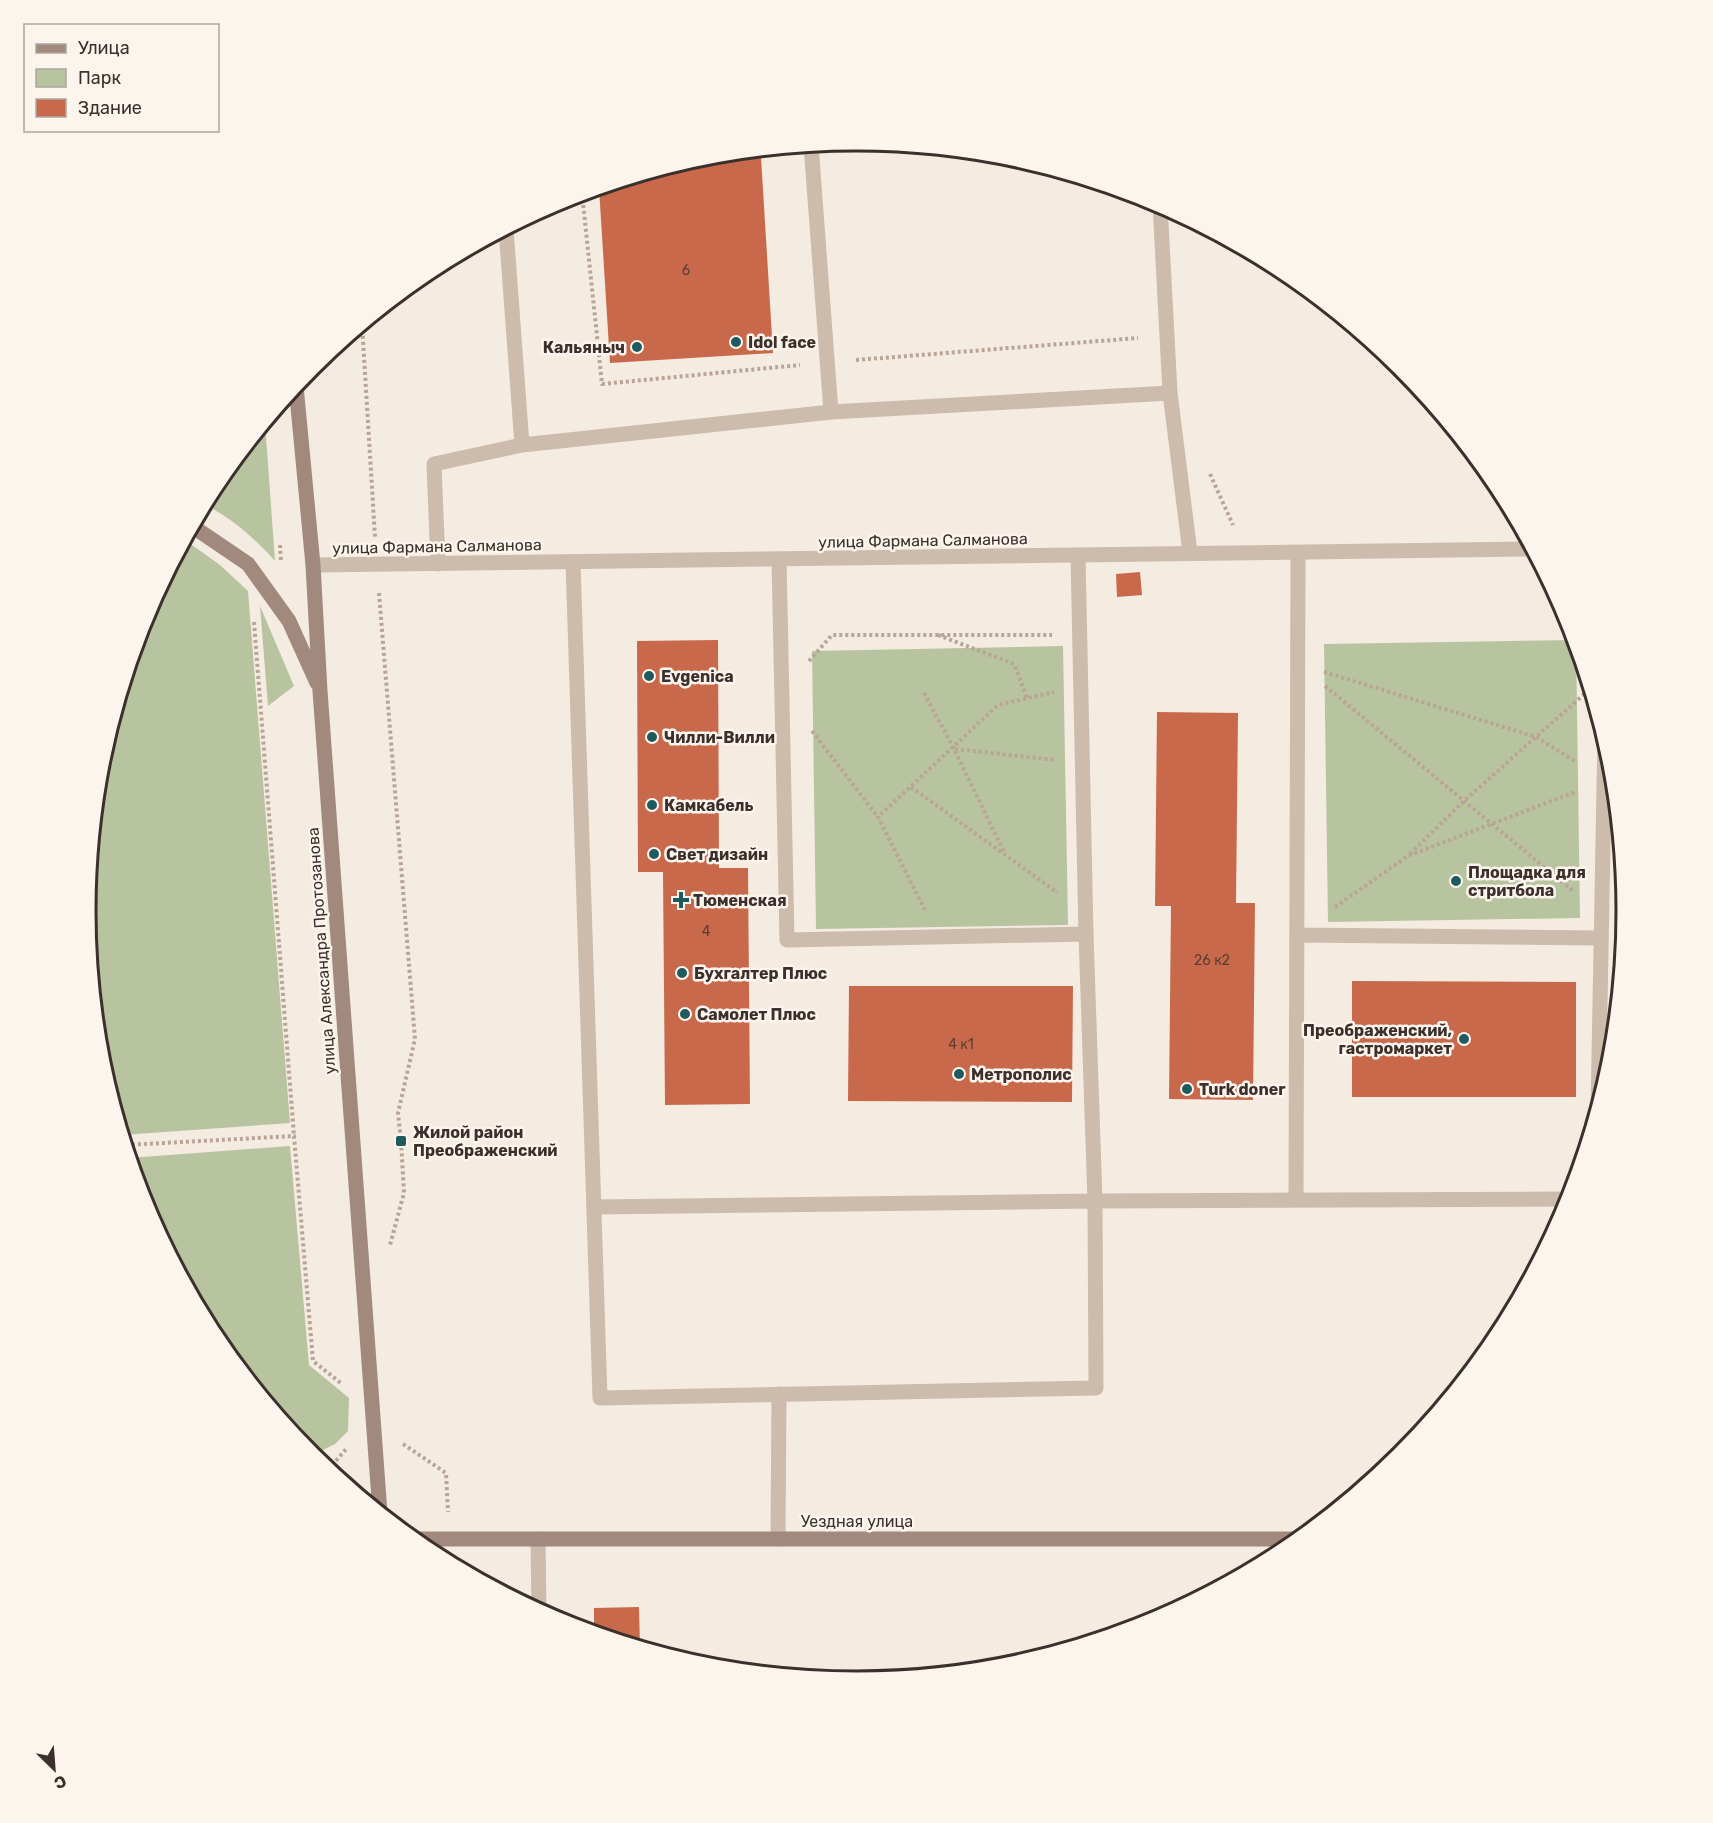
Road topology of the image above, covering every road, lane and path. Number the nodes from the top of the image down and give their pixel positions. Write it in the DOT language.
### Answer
graph roads {
  1 [pos="812,153"];
  2 [pos="1161,215"];
  3 [pos="507,236"];
  4 [pos="363,334"];
  5 [pos="1170,393"];
  6 [pos="297,397"];
  7 [pos="831,412"];
  8 [pos="522,445"];
  9 [pos="1206,466"];
  10 [pos="1234,527"];
  11 [pos="198,530"];
  12 [pos="280,539"];
  13 [pos="1525,549"];
  14 [pos="1190,553"];
  15 [pos="1298,553"];
  16 [pos="1078,556"];
  17 [pos="779,559"];
  18 [pos="573,562"];
  19 [pos="376,564"];
  20 [pos="438,564"];
  21 [pos="313,565"];
  22 [pos="263,585"];
  23 [pos="936,634"];
  24 [pos="1079,635"];
  25 [pos="1298,664"];
  26 [pos="1080,684"];
  27 [pos="320,691"];
  28 [pos="782,691"];
  29 [pos="924,693"];
  30 [pos="1585,694"];
  31 [pos="1028,700"];
  32 [pos="1536,737"];
  33 [pos="954,749"];
  34 [pos="1082,763"];
  35 [pos="1604,776"];
  36 [pos="1604,781"];
  37 [pos="911,787"];
  38 [pos="1465,800"];
  39 [pos="878,817"];
  40 [pos="1493,823"];
  41 [pos="1005,855"];
  42 [pos="1408,856"];
  43 [pos="1085,913"];
  44 [pos="1601,915"];
  45 [pos="1086,934"];
  46 [pos="1297,934"];
  47 [pos="939,937"];
  48 [pos="1601,938"];
  49 [pos="1599,1075"];
  50 [pos="294,1136"];
  51 [pos="133,1145"];
  52 [pos="1561,1199"];
  53 [pos="1296,1200"];
  54 [pos="1095,1201"];
  55 [pos="594,1207"];
  56 [pos="389,1249"];
  57 [pos="346,1386"];
  58 [pos="779,1394"];
  59 [pos="402,1443"];
  60 [pos="348,1447"];
  61 [pos="334,1463"];
  62 [pos="379,1503"];
  63 [pos="427,1539"];
  64 [pos="450,1539"];
  65 [pos="538,1539"];
  66 [pos="778,1539"];
  67 [pos="1286,1539"];
  68 [pos="539,1602"];
  1 -- 7 [label="street"];
  2 -- 5 [label="street"];
  3 -- 8 [label="street"];
  4 -- 19 [label="path"];
  5 -- 7 [label="street"];
  5 -- 14 [label="street"];
  6 -- 21 [label="street, улица Александра Протозанова"];
  7 -- 8 [label="street"];
  8 -- 20 [label="street"];
  9 -- 10 [label="path"];
  11 -- 22 [label="street"];
  12 -- 22 [label="path"];
  13 -- 15 [label="street, улица Фармана Салманова"];
  14 -- 15 [label="street, улица Фармана Салманова"];
  14 -- 16 [label="street, улица Фармана Салманова"];
  15 -- 25 [label="street"];
  16 -- 17 [label="street, улица Фармана Салманова"];
  16 -- 24 [label="street"];
  17 -- 18 [label="street, улица Фармана Салманова"];
  17 -- 28 [label="street"];
  18 -- 20 [label="street, улица Фармана Салманова"];
  18 -- 55 [label="street"];
  19 -- 20 [label="street, улица Фармана Салманова"];
  19 -- 21 [label="street, улица Фармана Салманова"];
  19 -- 56 [label="path"];
  21 -- 27 [label="street, улица Александра Протозанова"];
  22 -- 27 [label="street"];
  22 -- 50 [label="path"];
  23 -- 24 [label="path"];
  23 -- 28 [label="path"];
  23 -- 31 [label="path"];
  24 -- 26 [label="street"];
  25 -- 32 [label="path"];
  25 -- 38 [label="path"];
  25 -- 46 [label="street"];
  26 -- 31 [label="path"];
  26 -- 34 [label="street"];
  27 -- 62 [label="street, улица Александра Протозанова"];
  28 -- 39 [label="path"];
  28 -- 47 [label="street"];
  29 -- 33 [label="path"];
  30 -- 32 [label="path"];
  31 -- 33 [label="path"];
  32 -- 36 [label="path"];
  32 -- 38 [label="path"];
  33 -- 34 [label="path"];
  33 -- 37 [label="path"];
  33 -- 41 [label="path"];
  34 -- 43 [label="street"];
  35 -- 36 [label="street"];
  36 -- 40 [label="path"];
  36 -- 44 [label="street"];
  37 -- 39 [label="path"];
  37 -- 41 [label="path"];
  38 -- 40 [label="path"];
  38 -- 42 [label="path"];
  39 -- 47 [label="path"];
  40 -- 42 [label="path"];
  40 -- 44 [label="path"];
  41 -- 43 [label="path"];
  42 -- 46 [label="path"];
  43 -- 45 [label="street"];
  44 -- 48 [label="street"];
  45 -- 47 [label="street"];
  45 -- 54 [label="street"];
  46 -- 48 [label="street"];
  46 -- 53 [label="street"];
  48 -- 49 [label="street"];
  50 -- 51 [label="path"];
  50 -- 57 [label="path"];
  52 -- 53 [label="street"];
  53 -- 54 [label="street"];
  54 -- 55 [label="street"];
  54 -- 58 [label="street"];
  55 -- 58 [label="street"];
  58 -- 66 [label="street"];
  59 -- 64 [label="path"];
  60 -- 61 [label="path"];
  63 -- 64 [label="street, Уездная улица"];
  64 -- 65 [label="street, Уездная улица"];
  65 -- 66 [label="street, Уездная улица"];
  65 -- 68 [label="street"];
  66 -- 67 [label="street, Уездная улица"];
}
